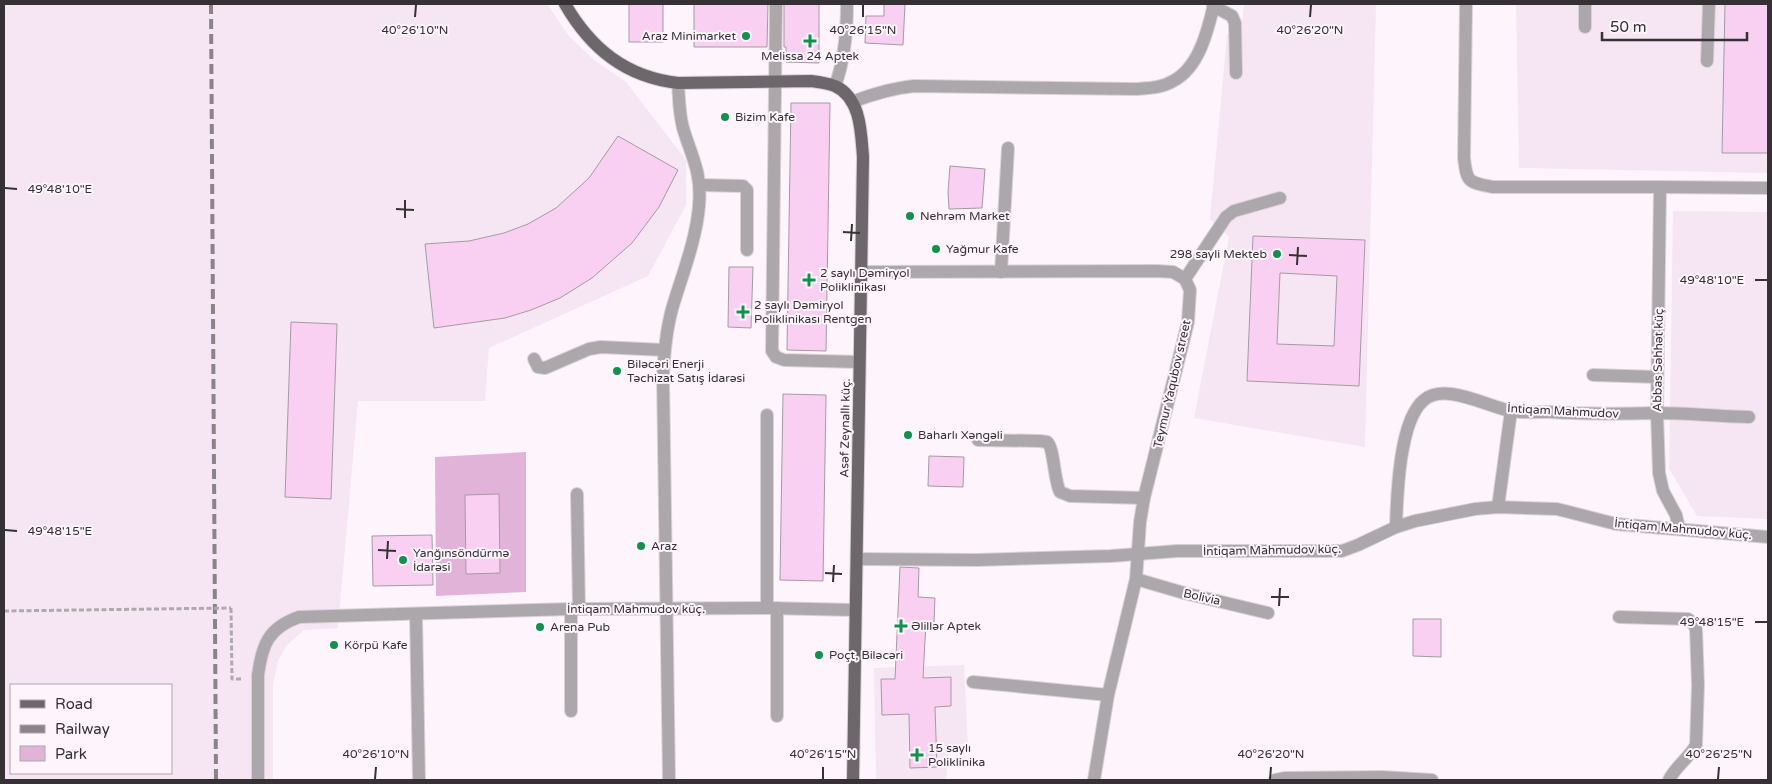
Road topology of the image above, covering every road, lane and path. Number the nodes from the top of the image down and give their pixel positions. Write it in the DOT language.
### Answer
graph roads {
  1 [pos="566,4"];
  2 [pos="776,4"];
  3 [pos="847,4"];
  4 [pos="1466,4"];
  5 [pos="1585,4"];
  6 [pos="1709,4"];
  7 [pos="1214,5"];
  8 [pos="1585,27"];
  9 [pos="1707,61"];
  10 [pos="1236,73"];
  11 [pos="776,82"];
  12 [pos="678,83"];
  13 [pos="835,86"];
  14 [pos="852,102"];
  15 [pos="1008,148"];
  16 [pos="700,185"];
  17 [pos="1660,186"];
  18 [pos="1768,188"];
  19 [pos="1280,198"];
  20 [pos="747,250"];
  21 [pos="860,272"];
  22 [pos="1002,272"];
  23 [pos="1185,279"];
  24 [pos="664,350"];
  25 [pos="534,359"];
  26 [pos="859,362"];
  27 [pos="1593,374"];
  28 [pos="1657,377"];
  29 [pos="1511,411"];
  30 [pos="1657,413"];
  31 [pos="767,415"];
  32 [pos="1749,417"];
  33 [pos="978,440"];
  34 [pos="577,494"];
  35 [pos="1144,498"];
  36 [pos="1498,507"];
  37 [pos="1396,527"];
  38 [pos="1679,529"];
  39 [pos="1768,538"];
  40 [pos="1138,554"];
  41 [pos="856,559"];
  42 [pos="1136,579"];
  43 [pos="772,608"];
  44 [pos="575,609"];
  45 [pos="666,610"];
  46 [pos="855,610"];
  47 [pos="4,611"];
  48 [pos="1268,613"];
  49 [pos="416,615"];
  50 [pos="1619,617"];
  51 [pos="242,669"];
  52 [pos="973,682"];
  53 [pos="1108,695"];
  54 [pos="571,711"];
  55 [pos="777,716"];
  56 [pos="258,780"];
  57 [pos="419,780"];
  58 [pos="669,780"];
  59 [pos="853,780"];
  60 [pos="1094,780"];
  61 [pos="1275,780"];
  62 [pos="1432,780"];
  63 [pos="1669,780"];
  1 -- 12 [label="main road"];
  2 -- 11 [label="street"];
  3 -- 13 [label="street"];
  4 -- 17 [label="street"];
  5 -- 8 [label="street"];
  6 -- 9 [label="street"];
  7 -- 10 [label="street"];
  7 -- 14 [label="street"];
  11 -- 12 [label="main road"];
  11 -- 13 [label="main road"];
  11 -- 26 [label="street"];
  12 -- 16 [label="street"];
  13 -- 14 [label="main road, Asəf Zeynallı küç."];
  14 -- 21 [label="main road, Asəf Zeynallı küç."];
  15 -- 22 [label="street"];
  16 -- 20 [label="street"];
  16 -- 24 [label="street"];
  17 -- 18 [label="street"];
  17 -- 28 [label="street, Abbas Səhhət küç"];
  19 -- 23 [label="street"];
  21 -- 22 [label="street"];
  21 -- 26 [label="main road, Asəf Zeynallı küç."];
  22 -- 23 [label="street"];
  23 -- 35 [label="street, Teymur Yaqubov street"];
  24 -- 25 [label="street"];
  24 -- 45 [label="street"];
  26 -- 41 [label="main road, Asəf Zeynallı küç."];
  27 -- 28 [label="street"];
  28 -- 30 [label="street, Abbas Səhhət küç"];
  29 -- 30 [label="street, İntiqam Mahmudov"];
  29 -- 36 [label="street"];
  29 -- 37 [label="street, İntiqam Mahmudov"];
  30 -- 32 [label="street, İntiqam Mahmudov"];
  30 -- 38 [label="street, Abbas Səhhət küç"];
  31 -- 43 [label="street"];
  33 -- 35 [label="street"];
  34 -- 44 [label="street"];
  35 -- 40 [label="street, Teymur Yaqubov street"];
  36 -- 37 [label="street, İntiqam Mahmudov küç."];
  36 -- 38 [label="street, İntiqam Mahmudov küç."];
  37 -- 40 [label="street, İntiqam Mahmudov küç."];
  38 -- 39 [label="street, İntiqam Mahmudov küç."];
  40 -- 41 [label="street, İntiqam Mahmudov küç."];
  40 -- 42 [label="street, Teymur Yaqubov street"];
  41 -- 46 [label="main road, Asəf Zeynallı küç."];
  42 -- 48 [label="street, Bolivia"];
  42 -- 53 [label="street, Teymur Yaqubov street"];
  43 -- 45 [label="street, İntiqam Mahmudov küç."];
  43 -- 46 [label="street, İntiqam Mahmudov küç."];
  43 -- 55 [label="street"];
  44 -- 45 [label="street, İntiqam Mahmudov küç."];
  44 -- 49 [label="street, İntiqam Mahmudov küç."];
  44 -- 54 [label="street"];
  45 -- 58 [label="street"];
  46 -- 59 [label="main road, Asəf Zeynallı küç."];
  47 -- 51 [label="path, bridge"];
  49 -- 56 [label="street, İntiqam Mahmudov küç."];
  49 -- 57 [label="street"];
  50 -- 63 [label="street"];
  52 -- 53 [label="street"];
  53 -- 60 [label="street, Teymur Yaqubov street"];
  61 -- 62 [label="street"];
}
